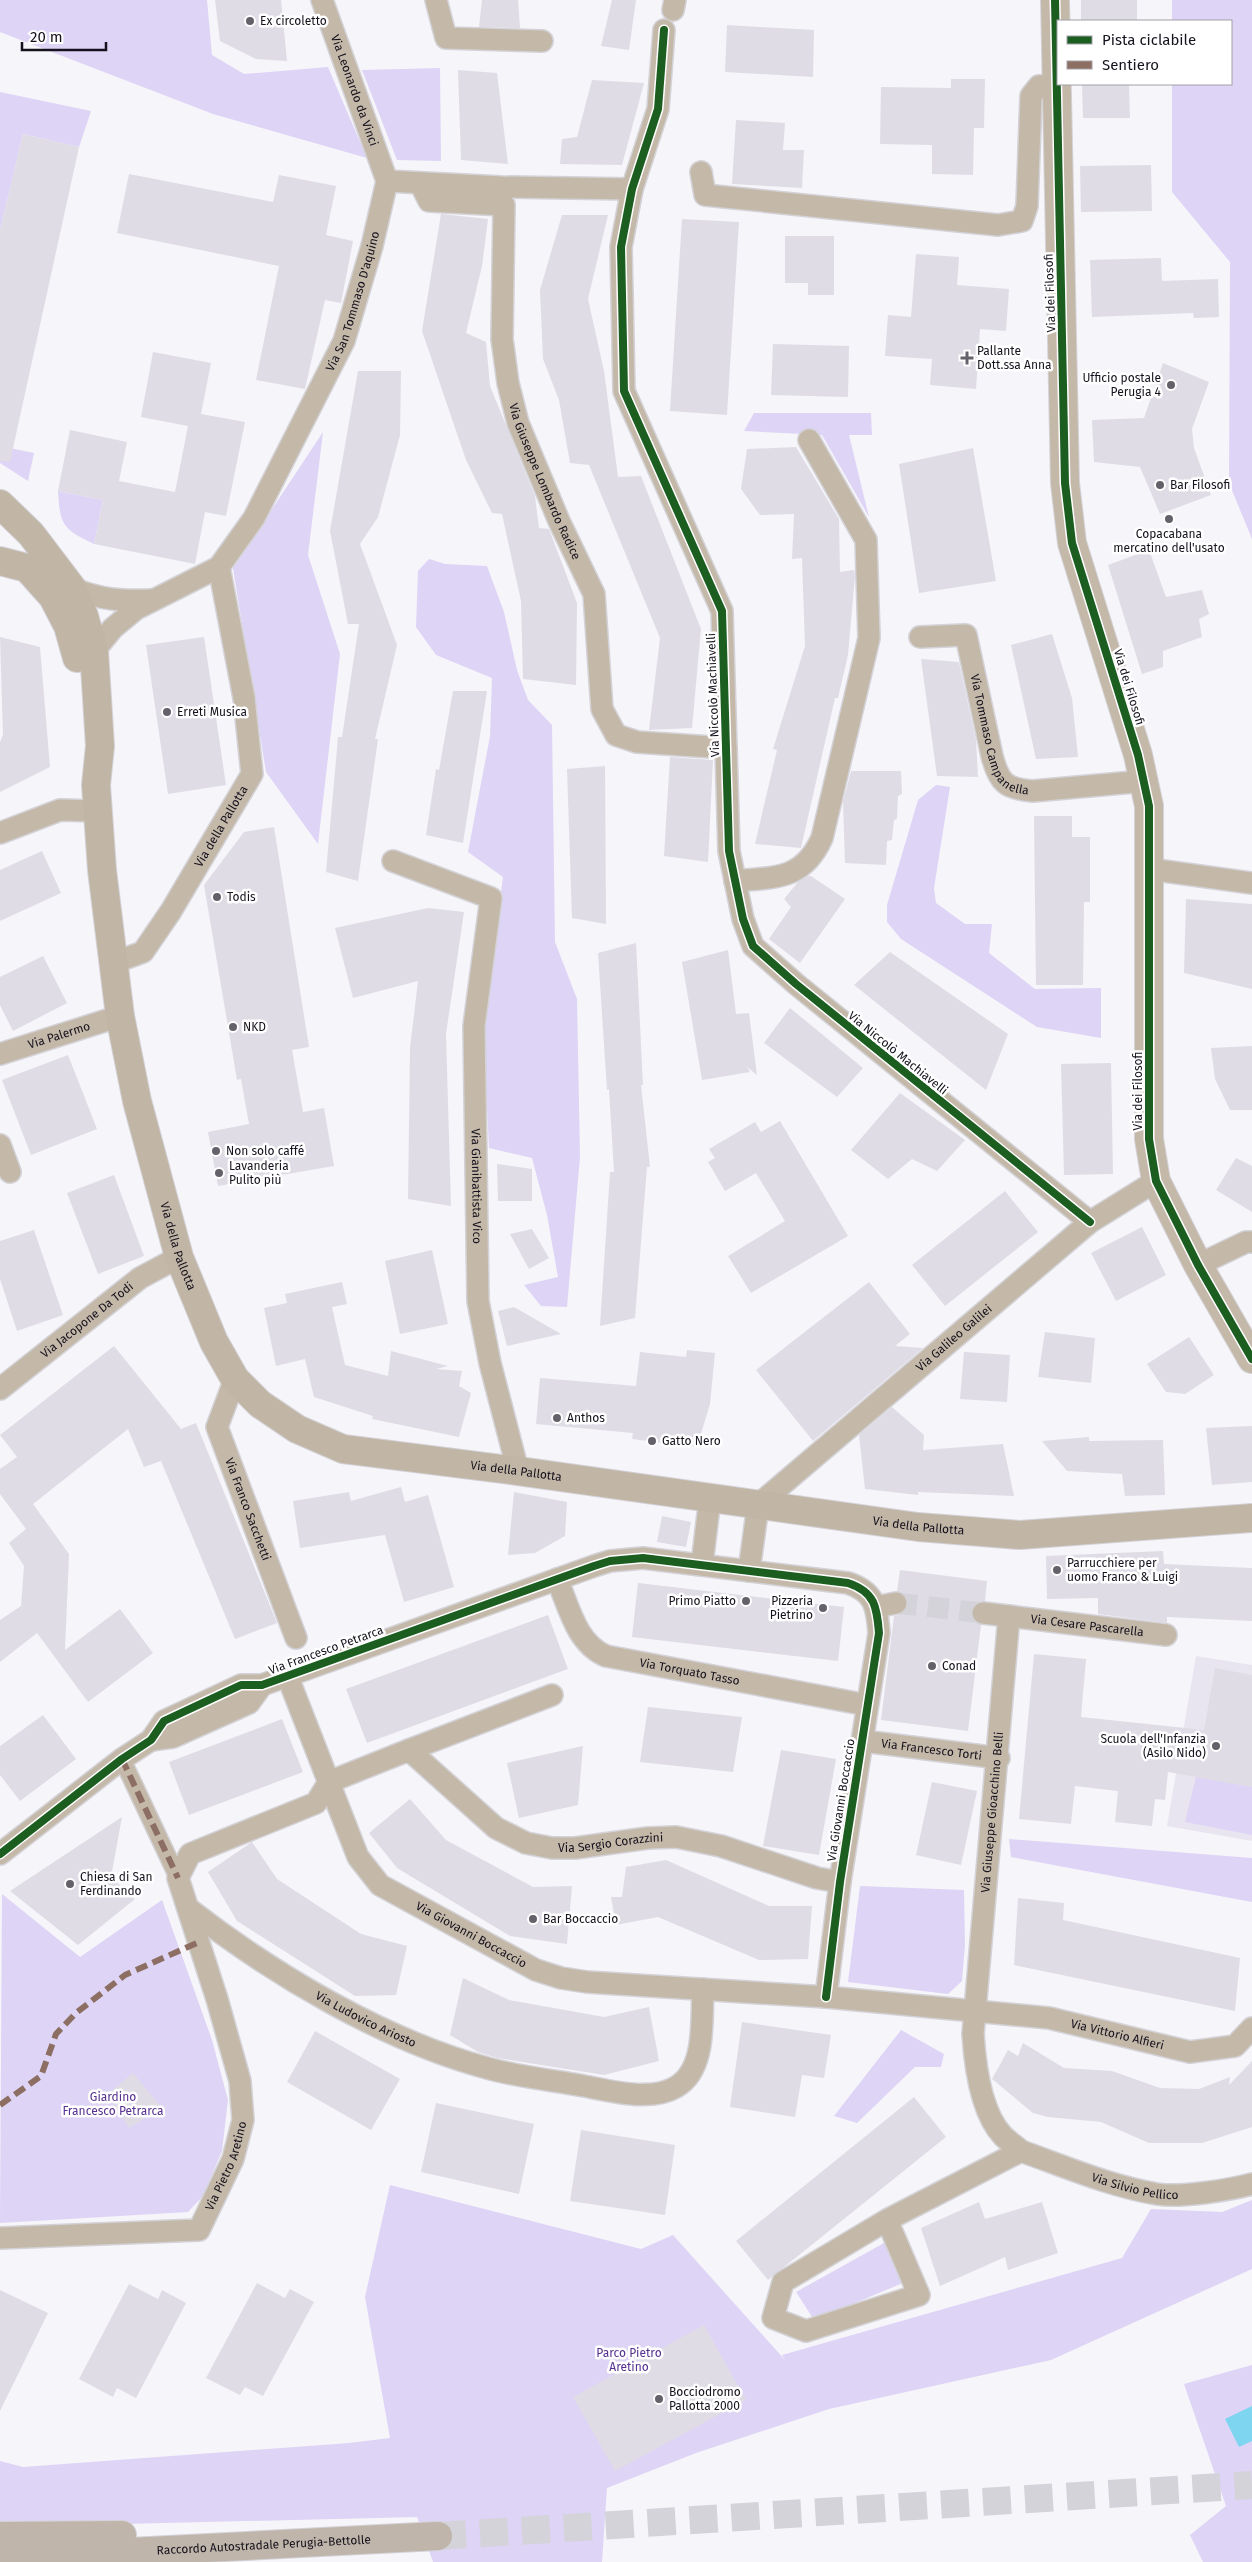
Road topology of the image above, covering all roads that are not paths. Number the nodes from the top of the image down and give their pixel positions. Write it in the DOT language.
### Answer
graph roads {
  1 [pos="322,0"];
  2 [pos="436,0"];
  3 [pos="1055,0"];
  4 [pos="664,30"];
  5 [pos="542,41"];
  6 [pos="1056,84"];
  7 [pos="701,172"];
  8 [pos="386,181"];
  9 [pos="420,182"];
  10 [pos="632,189"];
  11 [pos="810,440"];
  12 [pos="0,504"];
  13 [pos="0,561"];
  14 [pos="220,567"];
  15 [pos="72,588"];
  16 [pos="157,600"];
  17 [pos="920,637"];
  18 [pos="94,651"];
  19 [pos="726,748"];
  20 [pos="1145,781"];
  21 [pos="97,798"];
  22 [pos="0,833"];
  23 [pos="393,861"];
  24 [pos="1149,869"];
  25 [pos="735,881"];
  26 [pos="1252,883"];
  27 [pos="113,964"];
  28 [pos="120,1016"];
  29 [pos="0,1054"];
  30 [pos="0,1145"];
  31 [pos="10,1172"];
  32 [pos="1156,1181"];
  33 [pos="1090,1222"];
  34 [pos="1252,1242"];
  35 [pos="179,1257"];
  36 [pos="1198,1265"];
  37 [pos="1252,1359"];
  38 [pos="236,1379"];
  39 [pos="1,1386"];
  40 [pos="518,1471"];
  41 [pos="710,1498"];
  42 [pos="758,1505"];
  43 [pos="1252,1518"];
  44 [pos="702,1564"];
  45 [pos="749,1571"];
  46 [pos="557,1579"];
  47 [pos="886,1605"];
  48 [pos="983,1613"];
  49 [pos="1009,1616"];
  50 [pos="1166,1635"];
  51 [pos="296,1638"];
  52 [pos="287,1675"];
  53 [pos="552,1695"];
  54 [pos="867,1705"];
  55 [pos="862,1741"];
  56 [pos="409,1750"];
  57 [pos="999,1758"];
  58 [pos="122,1759"];
  59 [pos="329,1782"];
  60 [pos="0,1854"];
  61 [pos="178,1878"];
  62 [pos="840,1882"];
  63 [pos="188,1909"];
  64 [pos="703,1989"];
  65 [pos="826,1997"];
  66 [pos="974,2010"];
  67 [pos="1252,2028"];
  68 [pos="1022,2151"];
  69 [pos="1252,2184"];
  70 [pos="887,2220"];
  71 [pos="0,2238"];
  72 [pos="0,2536"];
  73 [pos="438,2536"];
  74 [pos="338,2540"];
  75 [pos="0,2556"];
  1 -- 8 [label="street, Via Leonardo da Vinci"];
  2 -- 5 [label="street"];
  3 -- 6 [label="street, Via dei Filosofi"];
  4 -- 10 [label="street, Via Niccolò Machiavelli"];
  6 -- 7 [label="street"];
  6 -- 20 [label="street, Via dei Filosofi"];
  8 -- 9 [label="street"];
  8 -- 14 [label="street, Via San Tommaso D'aquino"];
  9 -- 10 [label="street"];
  9 -- 19 [label="street, Via Giuseppe Lombardo Radice"];
  10 -- 19 [label="street, Via Niccolò Machiavelli"];
  11 -- 25 [label="street"];
  12 -- 15 [label="main road, Via della Pallotta"];
  13 -- 21 [label="main road"];
  14 -- 16 [label="street, Via San Tommaso D'aquino"];
  14 -- 27 [label="street, Via della Pallotta"];
  15 -- 16 [label="street, Via San Tommaso D'aquino"];
  15 -- 18 [label="main road, Via della Pallotta"];
  16 -- 18 [label="street, Via San Tommaso D'aquino"];
  17 -- 20 [label="street, Via Tommaso Campanella"];
  18 -- 21 [label="main road, Via della Pallotta"];
  19 -- 25 [label="street, Via Niccolò Machiavelli"];
  20 -- 24 [label="street, Via dei Filosofi"];
  21 -- 22 [label="street"];
  21 -- 27 [label="main road, Via della Pallotta"];
  23 -- 40 [label="street, Via Gianibattista Vico"];
  24 -- 26 [label="street"];
  24 -- 32 [label="street, Via dei Filosofi"];
  25 -- 33 [label="street, Via Niccolò Machiavelli"];
  27 -- 28 [label="main road, Via della Pallotta"];
  28 -- 29 [label="street, Via Palermo"];
  28 -- 35 [label="main road, Via della Pallotta"];
  30 -- 31 [label="street"];
  32 -- 33 [label="street, Via Galileo Galilei"];
  32 -- 36 [label="street, Via dei Filosofi"];
  33 -- 42 [label="street, Via Galileo Galilei"];
  34 -- 36 [label="street"];
  35 -- 38 [label="main road, Via della Pallotta"];
  35 -- 39 [label="street, Via Jacopone Da Todi"];
  36 -- 37 [label="street, Via dei Filosofi"];
  38 -- 40 [label="main road, Via della Pallotta"];
  38 -- 51 [label="street, Via Franco Sacchetti"];
  40 -- 41 [label="main road, Via della Pallotta"];
  41 -- 42 [label="main road, Via della Pallotta"];
  41 -- 44 [label="street"];
  42 -- 43 [label="main road, Via della Pallotta"];
  42 -- 45 [label="street"];
  44 -- 45 [label="street, Via Francesco Petrarca"];
  44 -- 46 [label="street, Via Francesco Petrarca"];
  45 -- 47 [label="street, Via Francesco Petrarca"];
  46 -- 52 [label="street, Via Francesco Petrarca"];
  46 -- 54 [label="street, Via Torquato Tasso"];
  47 -- 54 [label="street, Via Giovanni Boccaccio"];
  48 -- 49 [label="street, Via Cesare Pascarella"];
  49 -- 50 [label="street, Via Cesare Pascarella"];
  49 -- 57 [label="street, Via Giuseppe Gioacchino Belli"];
  52 -- 58 [label="street, Via Francesco Petrarca"];
  52 -- 59 [label="street, Via Giovanni Boccaccio"];
  53 -- 56 [label="street"];
  54 -- 55 [label="street, Via Giovanni Boccaccio"];
  55 -- 57 [label="street, Via Francesco Torti"];
  55 -- 62 [label="street, Via Giovanni Boccaccio"];
  56 -- 59 [label="street"];
  56 -- 62 [label="street, Via Sergio Corazzini"];
  57 -- 66 [label="street, Via Giuseppe Gioacchino Belli"];
  58 -- 60 [label="street, Via Francesco Petrarca"];
  58 -- 61 [label="street"];
  59 -- 61 [label="street"];
  59 -- 64 [label="street, Via Giovanni Boccaccio"];
  61 -- 63 [label="street"];
  62 -- 65 [label="street, Via Giovanni Boccaccio"];
  63 -- 64 [label="street, Via Ludovico Ariosto"];
  63 -- 71 [label="street, Via Pietro Aretino"];
  64 -- 65 [label="street, Via Giovanni Boccaccio"];
  65 -- 66 [label="street, Via Giovanni Boccaccio"];
  66 -- 67 [label="street, Via Vittorio Alfieri"];
  66 -- 68 [label="street, Via Giuseppe Gioacchino Belli"];
  68 -- 69 [label="street, Via Silvio Pellico"];
  68 -- 70 [label="street"];
  70 -- 70 [label="street"];
  72 -- 74 [label="highway"];
  73 -- 74 [label="highway, Raccordo Autostradale Perugia-Bettolle"];
  74 -- 75 [label="highway, Raccordo Autostradale Perugia-Bettolle"];
}
